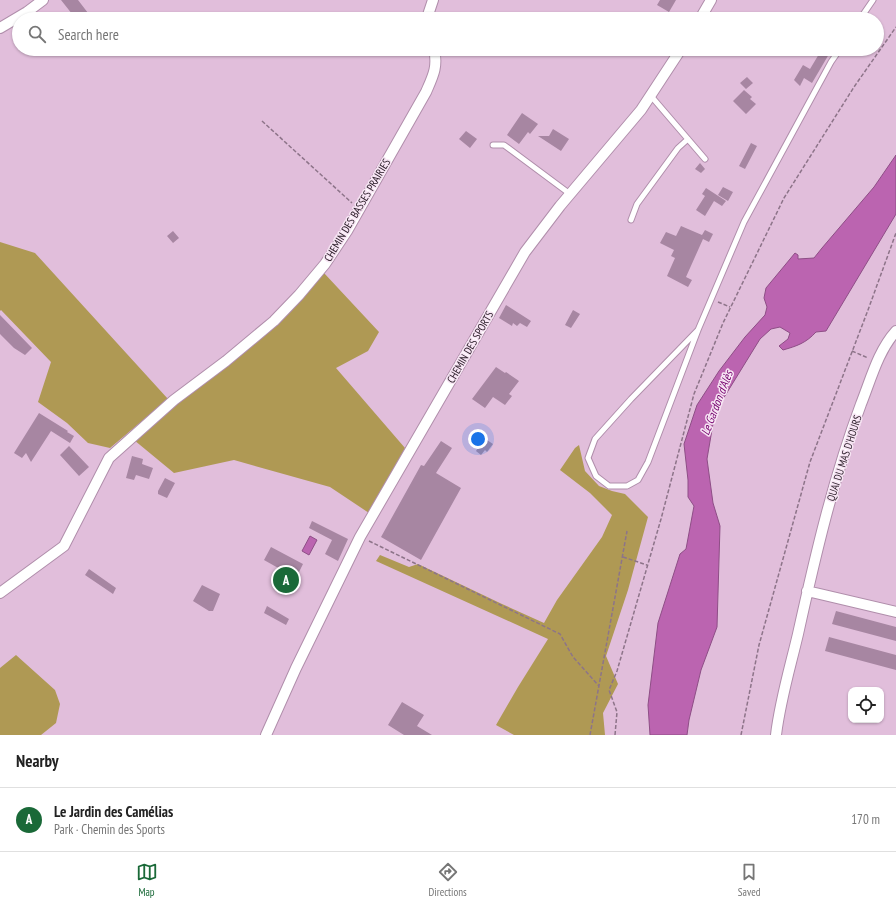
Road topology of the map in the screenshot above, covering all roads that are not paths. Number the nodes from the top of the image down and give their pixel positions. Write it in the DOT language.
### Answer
graph roads {
  1 [pos="43,0"];
  2 [pos="433,0"];
  3 [pos="711,0"];
  4 [pos="873,0"];
  5 [pos="27,12"];
  6 [pos="429,12"];
  7 [pos="704,12"];
  8 [pos="865,12"];
  9 [pos="12,21"];
  10 [pos="0,28"];
  11 [pos="435,56"];
  12 [pos="677,56"];
  13 [pos="835,56"];
  14 [pos="651,96"];
  15 [pos="688,139"];
  16 [pos="493,145"];
  17 [pos="705,159"];
  18 [pos="570,194"];
  19 [pos="631,220"];
  20 [pos="698,330"];
  21 [pos="896,331"];
  22 [pos="807,591"];
  23 [pos="0,593"];
  24 [pos="896,612"];
  25 [pos="266,735"];
  26 [pos="776,735"];
  1 -- 5 [label="street"];
  2 -- 6 [label="street"];
  3 -- 7 [label="street"];
  4 -- 8 [label="lane"];
  9 -- 10 [label="street"];
  11 -- 23 [label="street, CHEMIN DES BASSES PRAIRIES"];
  12 -- 14 [label="street, CHEMIN DES SPORTS"];
  13 -- 20 [label="lane"];
  14 -- 15 [label="lane"];
  14 -- 18 [label="street, CHEMIN DES SPORTS"];
  15 -- 17 [label="lane"];
  15 -- 19 [label="lane"];
  16 -- 18 [label="lane"];
  18 -- 25 [label="street, CHEMIN DES SPORTS"];
  20 -- 20 [label="lane"];
  21 -- 22 [label="street, QUAI DU MAS D'HOURS"];
  22 -- 24 [label="street"];
  22 -- 26 [label="street, QUAI DU MAS D'HOURS"];
}
